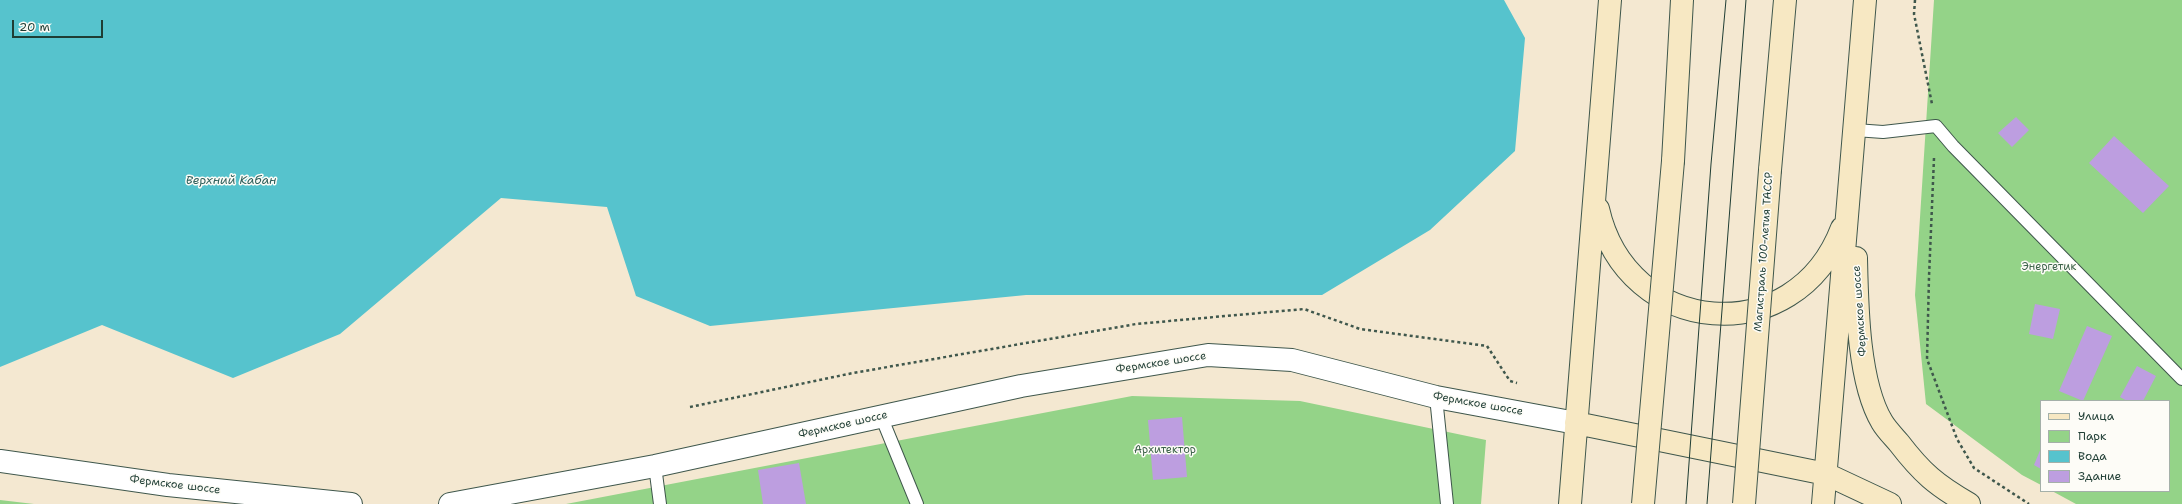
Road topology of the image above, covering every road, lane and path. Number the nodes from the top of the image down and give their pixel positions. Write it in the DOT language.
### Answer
graph roads {
  1 [pos="1610,0"];
  2 [pos="1682,0"];
  3 [pos="1785,0"];
  4 [pos="1865,0"];
  5 [pos="1915,0"];
  6 [pos="1936,126"];
  7 [pos="1854,139"];
  8 [pos="1596,178"];
  9 [pos="1849,197"];
  10 [pos="2182,379"];
  11 [pos="1436,398"];
  12 [pos="881,416"];
  13 [pos="1576,422"];
  14 [pos="0,461"];
  15 [pos="656,466"];
  16 [pos="1826,474"];
  17 [pos="350,504"];
  18 [pos="450,504"];
  19 [pos="660,504"];
  20 [pos="917,504"];
  21 [pos="1447,504"];
  22 [pos="1570,504"];
  23 [pos="1643,504"];
  24 [pos="1744,504"];
  25 [pos="1823,504"];
  26 [pos="1890,504"];
  27 [pos="1969,504"];
  28 [pos="2029,504"];
  1 -- 8 [label="main road"];
  2 -- 23 [label="main road, bridge"];
  3 -- 24 [label="main road, Магистраль 100-летия ТАССР, bridge"];
  4 -- 7 [label="main road"];
  5 -- 6 [label="path"];
  6 -- 7 [label="lane"];
  6 -- 10 [label="lane"];
  6 -- 28 [label="path"];
  7 -- 9 [label="main road"];
  7 -- 27 [label="main road, Фермское шоссе"];
  8 -- 9 [label="main road"];
  8 -- 13 [label="main road"];
  9 -- 16 [label="main road"];
  11 -- 12 [label="street, Фермское шоссе"];
  11 -- 13 [label="street, Фермское шоссе"];
  11 -- 21 [label="lane"];
  12 -- 15 [label="street, Фермское шоссе"];
  12 -- 20 [label="lane"];
  13 -- 16 [label="main road, Фермское шоссе"];
  13 -- 22 [label="main road"];
  14 -- 17 [label="street, Фермское шоссе"];
  15 -- 18 [label="street, Фермское шоссе"];
  15 -- 19 [label="lane"];
  16 -- 25 [label="main road"];
  16 -- 26 [label="main road, Фермское шоссе"];
}
